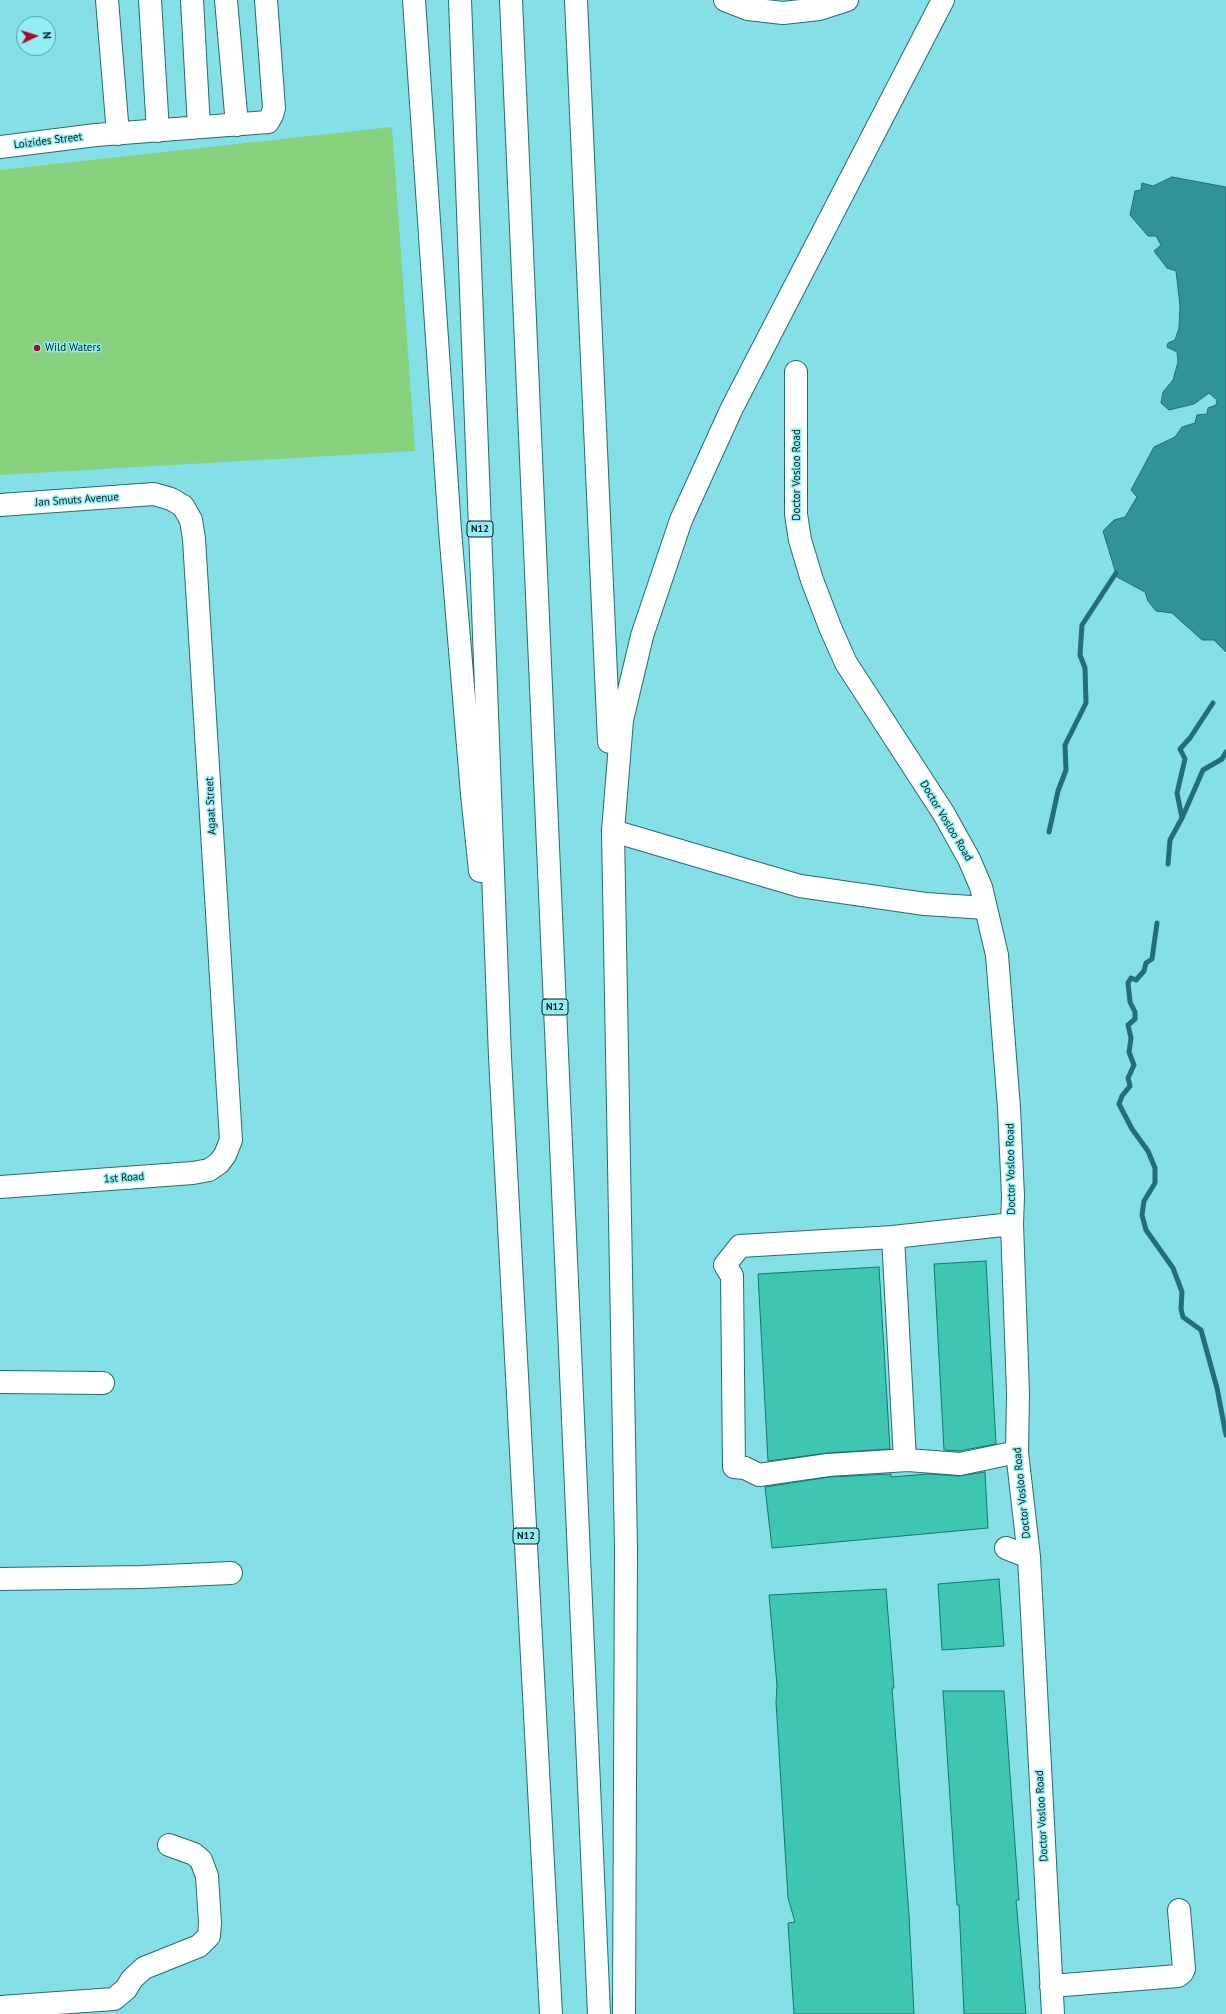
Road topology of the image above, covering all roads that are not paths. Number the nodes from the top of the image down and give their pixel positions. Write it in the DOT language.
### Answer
graph roads {
  1 [pos="107,0"];
  2 [pos="150,0"];
  3 [pos="192,0"];
  4 [pos="226,0"];
  5 [pos="266,0"];
  6 [pos="414,0"];
  7 [pos="460,0"];
  8 [pos="510,0"];
  9 [pos="576,0"];
  10 [pos="725,0"];
  11 [pos="847,0"];
  12 [pos="943,0"];
  13 [pos="237,125"];
  14 [pos="199,128"];
  15 [pos="158,131"];
  16 [pos="118,134"];
  17 [pos="0,147"];
  18 [pos="796,372"];
  19 [pos="154,494"];
  20 [pos="0,505"];
  21 [pos="613,831"];
  22 [pos="986,908"];
  23 [pos="500,1057"];
  24 [pos="231,1140"];
  25 [pos="0,1187"];
  26 [pos="1012,1224"];
  27 [pos="893,1237"];
  28 [pos="0,1382"];
  29 [pos="103,1383"];
  30 [pos="1017,1452"];
  31 [pos="905,1460"];
  32 [pos="1006,1548"];
  33 [pos="1029,1557"];
  34 [pos="231,1573"];
  35 [pos="0,1579"];
  36 [pos="169,1845"];
  37 [pos="1180,1910"];
  38 [pos="1051,1986"];
  39 [pos="0,2007"];
  40 [pos="75,2008"];
  41 [pos="551,2014"];
  42 [pos="599,2014"];
  43 [pos="624,2014"];
  44 [pos="1053,2014"];
  1 -- 16 [label="main road"];
  2 -- 15 [label="main road"];
  3 -- 14 [label="main road"];
  4 -- 13 [label="main road"];
  5 -- 13 [label="main road, Loizides Street"];
  6 -- 23 [label="main road"];
  7 -- 23 [label="main road, N12"];
  8 -- 42 [label="main road, N12"];
  9 -- 21 [label="main road"];
  10 -- 11 [label="main road"];
  12 -- 21 [label="main road"];
  13 -- 14 [label="main road, Loizides Street"];
  14 -- 15 [label="main road, Loizides Street"];
  15 -- 16 [label="main road, Loizides Street"];
  16 -- 17 [label="main road, Loizides Street"];
  18 -- 22 [label="main road, Doctor Vosloo Road"];
  19 -- 20 [label="main road, Jan Smuts Avenue"];
  19 -- 24 [label="main road, Agaat Street"];
  21 -- 22 [label="main road"];
  21 -- 43 [label="main road"];
  22 -- 26 [label="main road, Doctor Vosloo Road"];
  23 -- 41 [label="main road, N12"];
  24 -- 25 [label="main road, 1st Road"];
  26 -- 27 [label="main road"];
  26 -- 30 [label="main road, Doctor Vosloo Road"];
  27 -- 31 [label="main road"];
  27 -- 31 [label="main road"];
  28 -- 29 [label="main road"];
  30 -- 31 [label="main road"];
  30 -- 33 [label="main road, Doctor Vosloo Road"];
  32 -- 33 [label="main road"];
  33 -- 38 [label="main road, Doctor Vosloo Road"];
  34 -- 35 [label="main road"];
  36 -- 40 [label="main road"];
  37 -- 38 [label="main road"];
  38 -- 44 [label="main road, Doctor Vosloo Road"];
  39 -- 40 [label="main road"];
}
